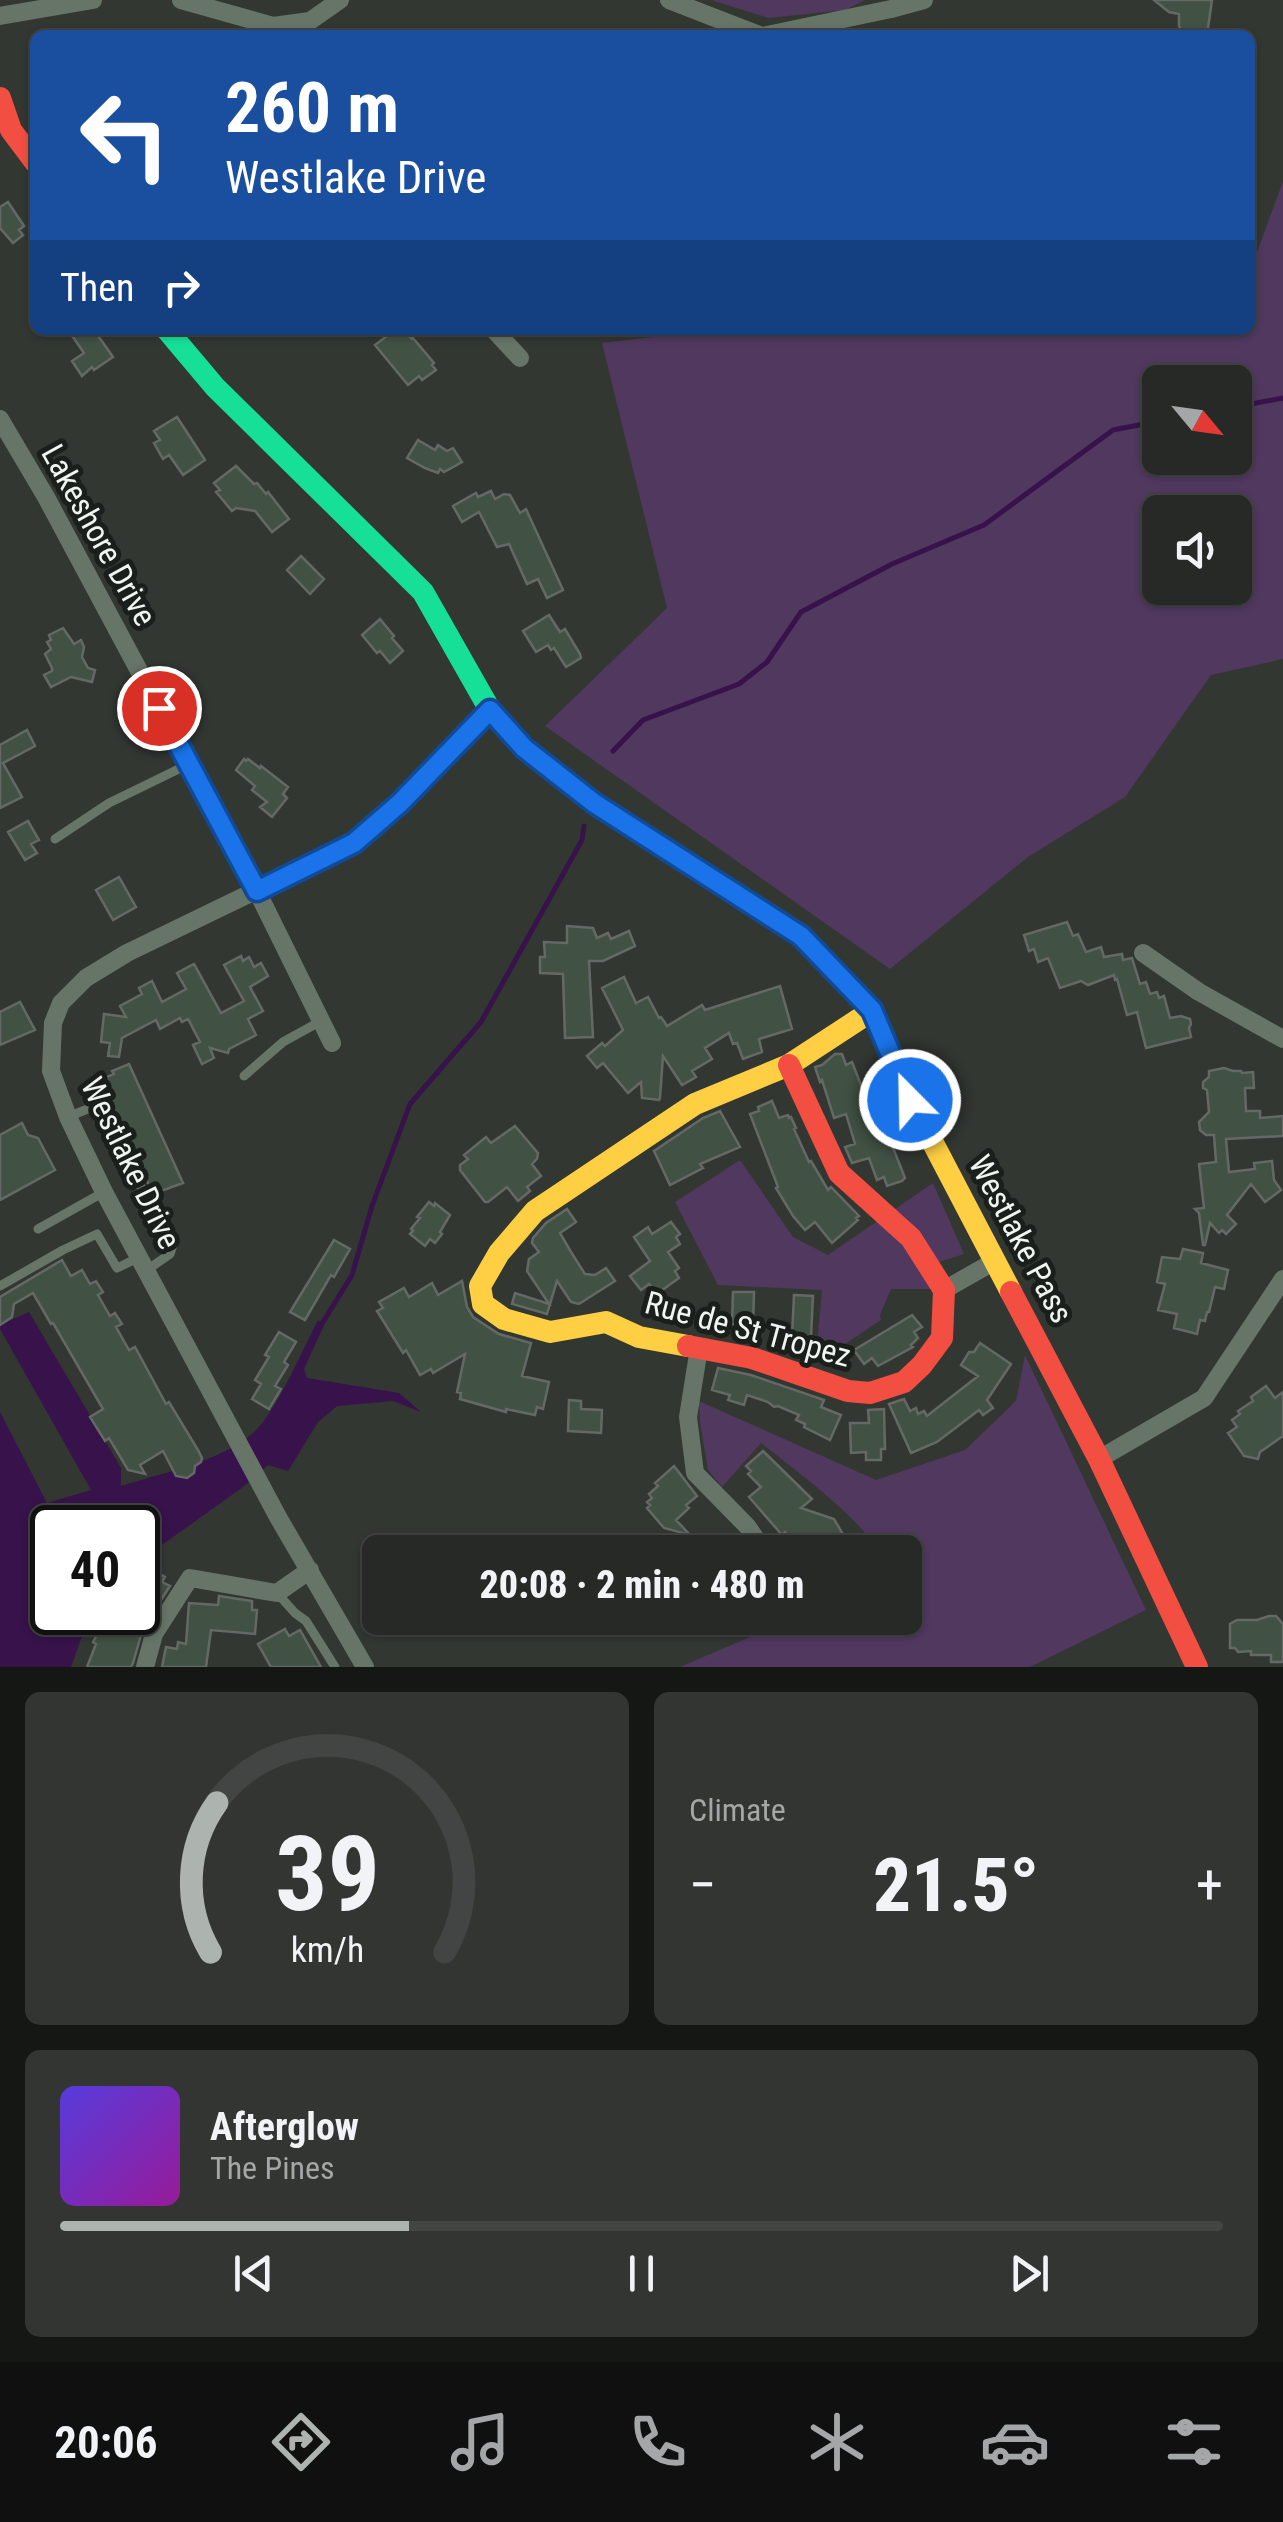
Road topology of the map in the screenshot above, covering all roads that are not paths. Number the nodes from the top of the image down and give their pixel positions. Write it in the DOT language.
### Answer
graph roads {
  1 [pos="93,0"];
  2 [pos="181,0"];
  3 [pos="340,0"];
  4 [pos="669,0"];
  5 [pos="924,0"];
  6 [pos="893,5"];
  7 [pos="0,16"];
  8 [pos="275,30"];
  9 [pos="746,30"];
  10 [pos="788,30"];
  11 [pos="0,98"];
  12 [pos="30,155"];
  13 [pos="171,335"];
  14 [pos="499,335"];
  15 [pos="520,358"];
  16 [pos="0,419"];
  17 [pos="490,710"];
  18 [pos="189,764"];
  19 [pos="55,838"];
  20 [pos="257,891"];
  21 [pos="1143,953"];
  22 [pos="872,1010"];
  23 [pos="321,1020"];
  24 [pos="1283,1040"];
  25 [pos="332,1043"];
  26 [pos="789,1064"];
  27 [pos="244,1076"];
  28 [pos="68,1118"];
  29 [pos="104,1192"];
  30 [pos="121,1223"];
  31 [pos="38,1229"];
  32 [pos="97,1234"];
  33 [pos="995,1261"];
  34 [pos="144,1264"];
  35 [pos="1283,1279"];
  36 [pos="0,1286"];
  37 [pos="944,1290"];
  38 [pos="699,1348"];
  39 [pos="1100,1458"];
  40 [pos="753,1535"];
  41 [pos="310,1570"];
  42 [pos="277,1592"];
  43 [pos="144,1667"];
  44 [pos="335,1667"];
  45 [pos="365,1667"];
  46 [pos="1197,1667"];
  1 -- 7 [label="street"];
  2 -- 8 [label="street"];
  3 -- 8 [label="street"];
  4 -- 9 [label="street"];
  5 -- 6 [label="street"];
  6 -- 10 [label="street"];
  11 -- 12 [label="street"];
  13 -- 17 [label="street"];
  14 -- 15 [label="street"];
  16 -- 18 [label="street, Lakeshore Drive"];
  17 -- 20 [label="street, Westlake Drive"];
  17 -- 22 [label="street, Westlake Pass"];
  18 -- 19 [label="lane"];
  18 -- 20 [label="street, Lakeshore Drive"];
  20 -- 23 [label="street, Lakeshore Drive"];
  20 -- 28 [label="street, Westlake Drive"];
  21 -- 24 [label="street"];
  22 -- 26 [label="street, Rue de St Tropez"];
  22 -- 33 [label="street, Westlake Pass"];
  23 -- 25 [label="street, Lakeshore Drive"];
  23 -- 27 [label="lane"];
  26 -- 37 [label="street"];
  26 -- 38 [label="street, Rue de St Tropez"];
  28 -- 29 [label="street, Westlake Drive"];
  28 -- 34 [label="lane"];
  29 -- 30 [label="street, Westlake Drive"];
  29 -- 31 [label="lane"];
  30 -- 32 [label="lane"];
  30 -- 34 [label="street, Westlake Drive"];
  32 -- 34 [label="lane"];
  32 -- 36 [label="lane"];
  33 -- 37 [label="street"];
  33 -- 39 [label="street, Westlake Pass"];
  34 -- 41 [label="street, Westlake Drive"];
  35 -- 39 [label="street"];
  37 -- 38 [label="street, Rue de St Tropez"];
  38 -- 40 [label="street"];
  39 -- 46 [label="street, Westlake Pass"];
  41 -- 42 [label="street"];
  41 -- 45 [label="street, Westlake Drive"];
  42 -- 43 [label="street"];
  42 -- 44 [label="lane"];
}
